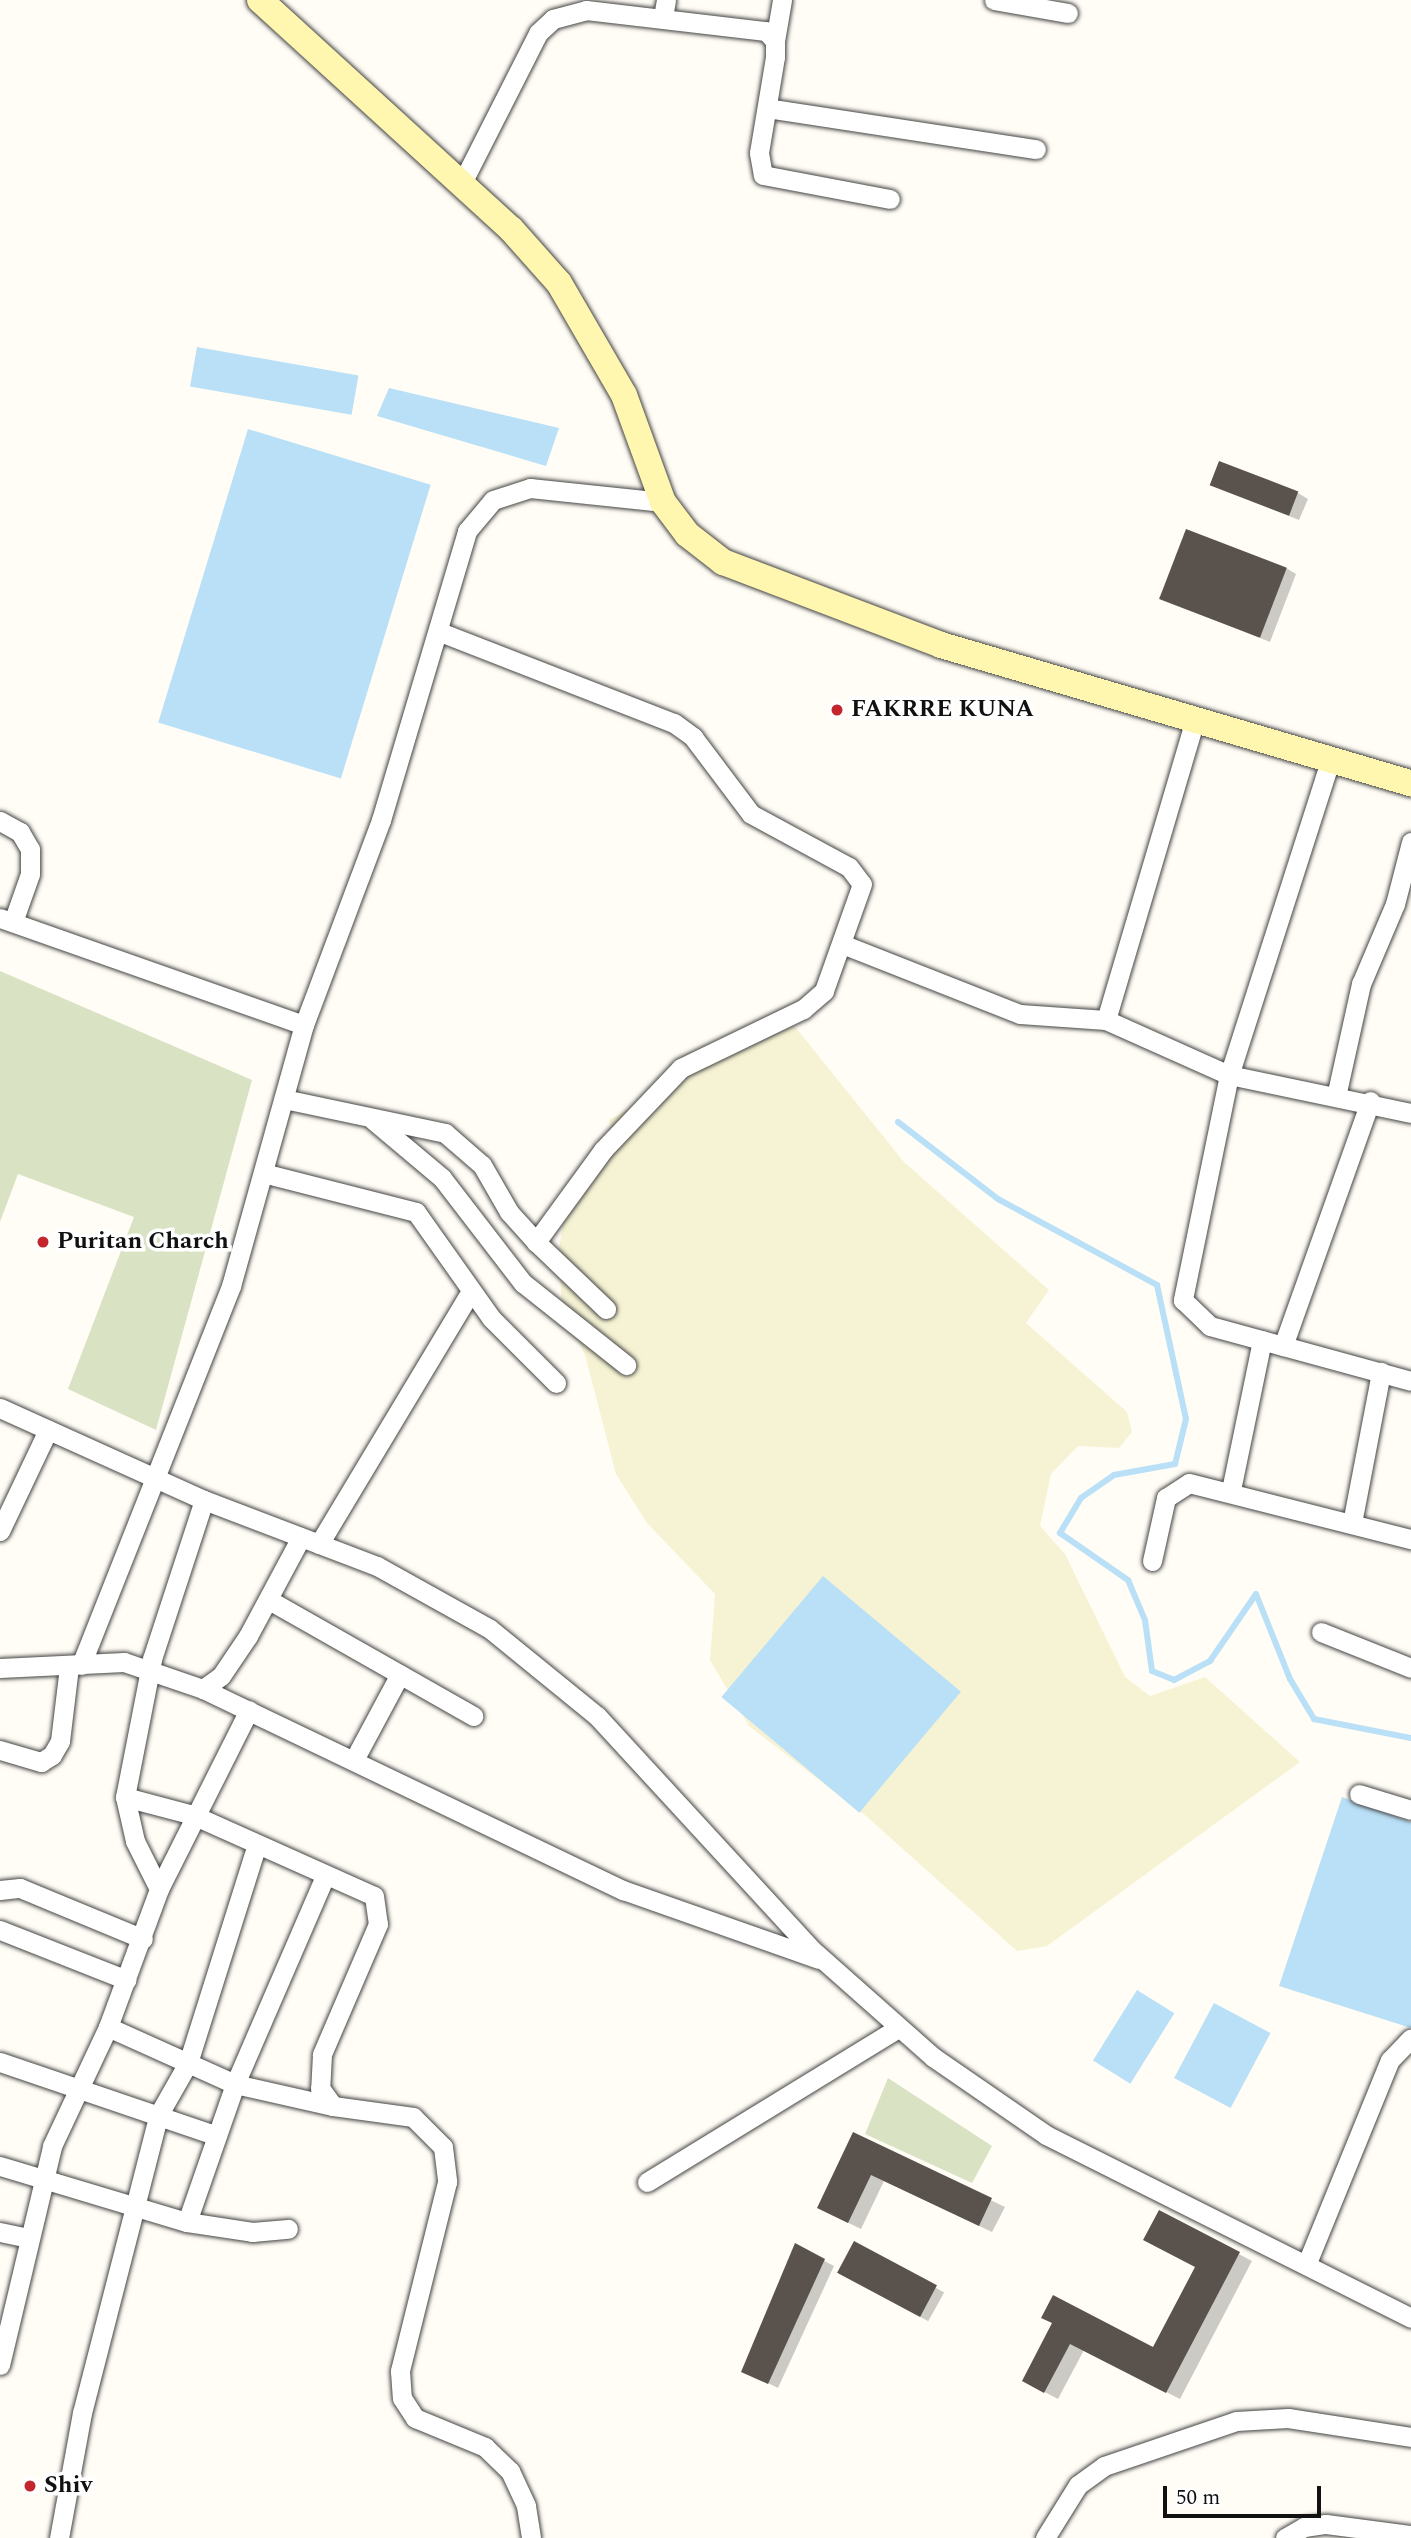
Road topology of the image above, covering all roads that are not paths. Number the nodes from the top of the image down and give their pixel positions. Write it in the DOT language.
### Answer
graph roads {
  1 [pos="260,0"];
  2 [pos="782,0"];
  3 [pos="994,0"];
  4 [pos="665,9"];
  5 [pos="1068,13"];
  6 [pos="775,41"];
  7 [pos="767,108"];
  8 [pos="1036,149"];
  9 [pos="462,183"];
  10 [pos="890,199"];
  11 [pos="663,502"];
  12 [pos="440,632"];
  13 [pos="1195,719"];
  14 [pos="1331,758"];
  15 [pos="1411,783"];
  16 [pos="0,821"];
  17 [pos="1411,842"];
  18 [pos="6,920"];
  19 [pos="842,944"];
  20 [pos="1106,1020"];
  21 [pos="304,1025"];
  22 [pos="1229,1074"];
  23 [pos="1337,1092"];
  24 [pos="284,1099"];
  25 [pos="1370,1101"];
  26 [pos="1411,1113"];
  27 [pos="373,1120"];
  28 [pos="262,1173"];
  29 [pos="536,1242"];
  30 [pos="471,1291"];
  31 [pos="606,1309"];
  32 [pos="1262,1340"];
  33 [pos="1283,1346"];
  34 [pos="626,1365"];
  35 [pos="1381,1372"];
  36 [pos="1411,1381"];
  37 [pos="556,1383"];
  38 [pos="0,1408"];
  39 [pos="48,1430"];
  40 [pos="159,1479"];
  41 [pos="1231,1490"];
  42 [pos="204,1500"];
  43 [pos="3,1519"];
  44 [pos="1352,1523"];
  45 [pos="1411,1539"];
  46 [pos="310,1541"];
  47 [pos="1152,1561"];
  48 [pos="269,1600"];
  49 [pos="1321,1632"];
  50 [pos="75,1666"];
  51 [pos="0,1668"];
  52 [pos="1411,1668"];
  53 [pos="150,1671"];
  54 [pos="400,1674"];
  55 [pos="203,1689"];
  56 [pos="249,1710"];
  57 [pos="473,1716"];
  58 [pos="0,1750"];
  59 [pos="355,1758"];
  60 [pos="1359,1794"];
  61 [pos="125,1797"];
  62 [pos="1411,1810"];
  63 [pos="193,1815"];
  64 [pos="256,1847"];
  65 [pos="325,1876"];
  66 [pos="1,1888"];
  67 [pos="159,1889"];
  68 [pos="0,1930"];
  69 [pos="143,1939"];
  70 [pos="823,1960"];
  71 [pos="127,1980"];
  72 [pos="108,2027"];
  73 [pos="897,2029"];
  74 [pos="1411,2038"];
  75 [pos="0,2062"];
  76 [pos="188,2063"];
  77 [pos="235,2084"];
  78 [pos="75,2091"];
  79 [pos="333,2106"];
  80 [pos="159,2114"];
  81 [pos="217,2136"];
  82 [pos="0,2166"];
  83 [pos="43,2181"];
  84 [pos="647,2182"];
  85 [pos="135,2208"];
  86 [pos="187,2222"];
  87 [pos="288,2228"];
  88 [pos="0,2232"];
  89 [pos="28,2238"];
  90 [pos="1307,2263"];
  91 [pos="1411,2318"];
  92 [pos="0,2365"];
  93 [pos="1411,2437"];
  94 [pos="1411,2535"];
  95 [pos="59,2538"];
  96 [pos="531,2538"];
  97 [pos="1045,2538"];
  98 [pos="1285,2538"];
  1 -- 9 [label="main road"];
  2 -- 6 [label="street"];
  3 -- 5 [label="street"];
  4 -- 6 [label="street"];
  4 -- 9 [label="street"];
  6 -- 7 [label="street"];
  7 -- 8 [label="street"];
  7 -- 10 [label="street"];
  9 -- 11 [label="main road"];
  11 -- 12 [label="street"];
  11 -- 13 [label="main road"];
  12 -- 19 [label="street"];
  12 -- 21 [label="street"];
  13 -- 14 [label="main road"];
  13 -- 20 [label="street"];
  14 -- 15 [label="main road"];
  14 -- 22 [label="street"];
  16 -- 18 [label="street"];
  17 -- 23 [label="street"];
  18 -- 21 [label="street"];
  19 -- 20 [label="street"];
  19 -- 29 [label="street"];
  20 -- 22 [label="street"];
  21 -- 24 [label="street"];
  22 -- 23 [label="street"];
  22 -- 32 [label="street"];
  23 -- 25 [label="street"];
  24 -- 27 [label="street"];
  24 -- 28 [label="street"];
  25 -- 26 [label="street"];
  25 -- 33 [label="street"];
  27 -- 29 [label="street"];
  27 -- 34 [label="street"];
  28 -- 30 [label="street"];
  28 -- 40 [label="street"];
  29 -- 31 [label="street"];
  30 -- 37 [label="street"];
  30 -- 46 [label="street"];
  32 -- 33 [label="street"];
  32 -- 41 [label="street"];
  33 -- 35 [label="street"];
  35 -- 36 [label="street"];
  35 -- 44 [label="street"];
  38 -- 39 [label="street"];
  39 -- 40 [label="street"];
  39 -- 43 [label="street"];
  40 -- 42 [label="street"];
  40 -- 50 [label="street"];
  41 -- 44 [label="street"];
  41 -- 47 [label="street"];
  42 -- 46 [label="street"];
  42 -- 53 [label="street"];
  44 -- 45 [label="street"];
  46 -- 48 [label="street"];
  46 -- 70 [label="street"];
  48 -- 54 [label="street"];
  48 -- 55 [label="street"];
  49 -- 52 [label="street"];
  50 -- 51 [label="street"];
  50 -- 53 [label="street"];
  50 -- 58 [label="street"];
  53 -- 55 [label="street"];
  53 -- 61 [label="street"];
  54 -- 57 [label="street"];
  54 -- 59 [label="street"];
  55 -- 56 [label="street"];
  56 -- 59 [label="street"];
  56 -- 63 [label="street"];
  59 -- 70 [label="street"];
  60 -- 62 [label="street"];
  61 -- 63 [label="street"];
  61 -- 67 [label="street"];
  63 -- 64 [label="street"];
  63 -- 67 [label="street"];
  64 -- 65 [label="street"];
  64 -- 76 [label="street"];
  65 -- 77 [label="street"];
  65 -- 79 [label="street"];
  66 -- 69 [label="street"];
  67 -- 69 [label="street"];
  68 -- 71 [label="street"];
  69 -- 71 [label="street"];
  70 -- 73 [label="street"];
  71 -- 72 [label="street"];
  72 -- 76 [label="street"];
  72 -- 78 [label="street"];
  73 -- 84 [label="street"];
  73 -- 90 [label="street"];
  74 -- 90 [label="street"];
  75 -- 78 [label="street"];
  76 -- 77 [label="street"];
  76 -- 80 [label="street"];
  77 -- 79 [label="street"];
  77 -- 81 [label="street"];
  78 -- 80 [label="street"];
  78 -- 83 [label="street"];
  79 -- 96 [label="street"];
  80 -- 81 [label="street"];
  80 -- 85 [label="street"];
  81 -- 86 [label="street"];
  82 -- 83 [label="street"];
  83 -- 85 [label="street"];
  83 -- 89 [label="street"];
  85 -- 86 [label="street"];
  85 -- 95 [label="street"];
  86 -- 87 [label="street"];
  88 -- 89 [label="street"];
  89 -- 92 [label="street"];
  90 -- 91 [label="street"];
  93 -- 97 [label="street"];
  94 -- 98 [label="street"];
}
